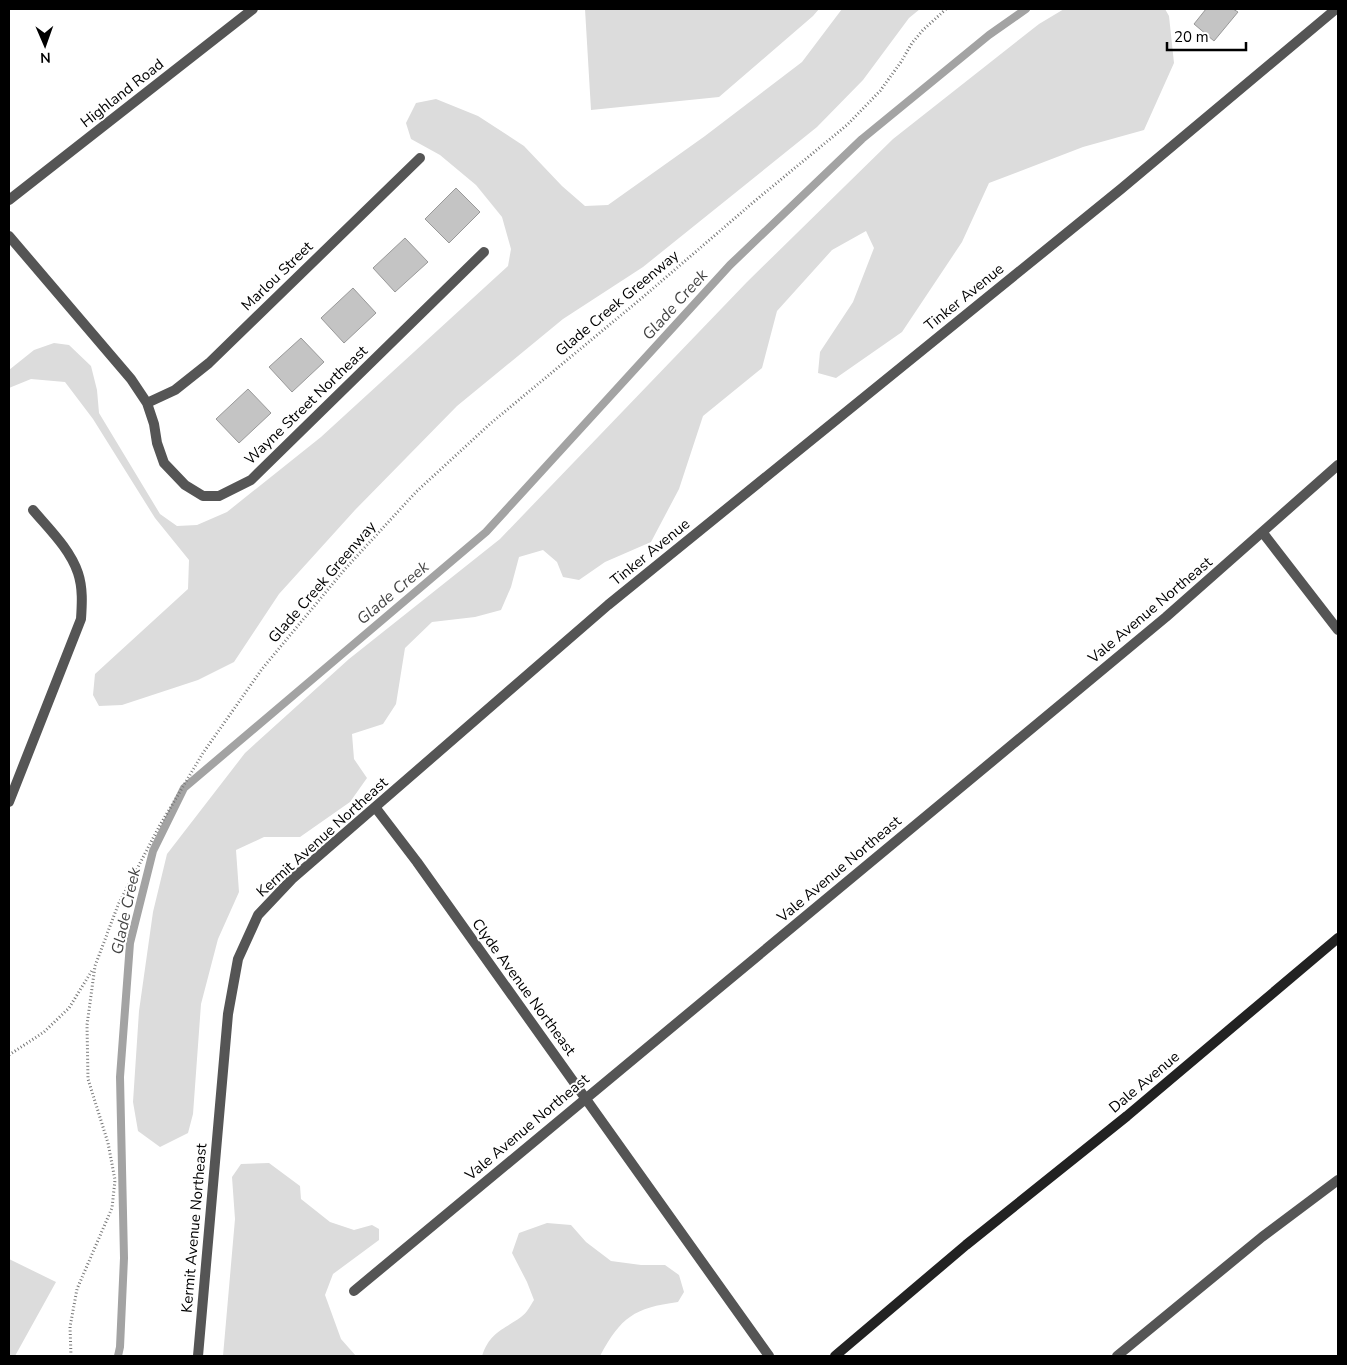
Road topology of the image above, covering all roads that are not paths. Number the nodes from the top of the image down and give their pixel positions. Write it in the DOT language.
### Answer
graph roads {
  1 [pos="253,9"];
  2 [pos="1336,9"];
  3 [pos="420,158"];
  4 [pos="9,200"];
  5 [pos="9,236"];
  6 [pos="484,252"];
  7 [pos="147,402"];
  8 [pos="1338,465"];
  9 [pos="33,510"];
  10 [pos="1262,533"];
  11 [pos="608,605"];
  12 [pos="1338,630"];
  13 [pos="9,802"];
  14 [pos="375,807"];
  15 [pos="1338,938"];
  16 [pos="586,1098"];
  17 [pos="1338,1180"];
  18 [pos="354,1291"];
  19 [pos="198,1356"];
  20 [pos="769,1356"];
  21 [pos="835,1356"];
  22 [pos="1117,1356"];
  1 -- 4 [label="street, Highland Road"];
  2 -- 11 [label="street, Tinker Avenue"];
  3 -- 7 [label="street, Marlou Street"];
  5 -- 7 [label="street, Wayne Street Northeast"];
  6 -- 7 [label="street, Wayne Street Northeast"];
  8 -- 10 [label="street, Vale Avenue Northeast"];
  9 -- 13 [label="street"];
  10 -- 12 [label="street"];
  10 -- 16 [label="street, Vale Avenue Northeast"];
  11 -- 14 [label="street, Kermit Avenue Northeast"];
  14 -- 16 [label="street, Clyde Avenue Northeast"];
  14 -- 19 [label="street, Kermit Avenue Northeast"];
  15 -- 21 [label="street, Dale Avenue"];
  16 -- 18 [label="street, Vale Avenue Northeast"];
  16 -- 20 [label="street, Clyde Avenue Northeast"];
  17 -- 22 [label="street"];
}
